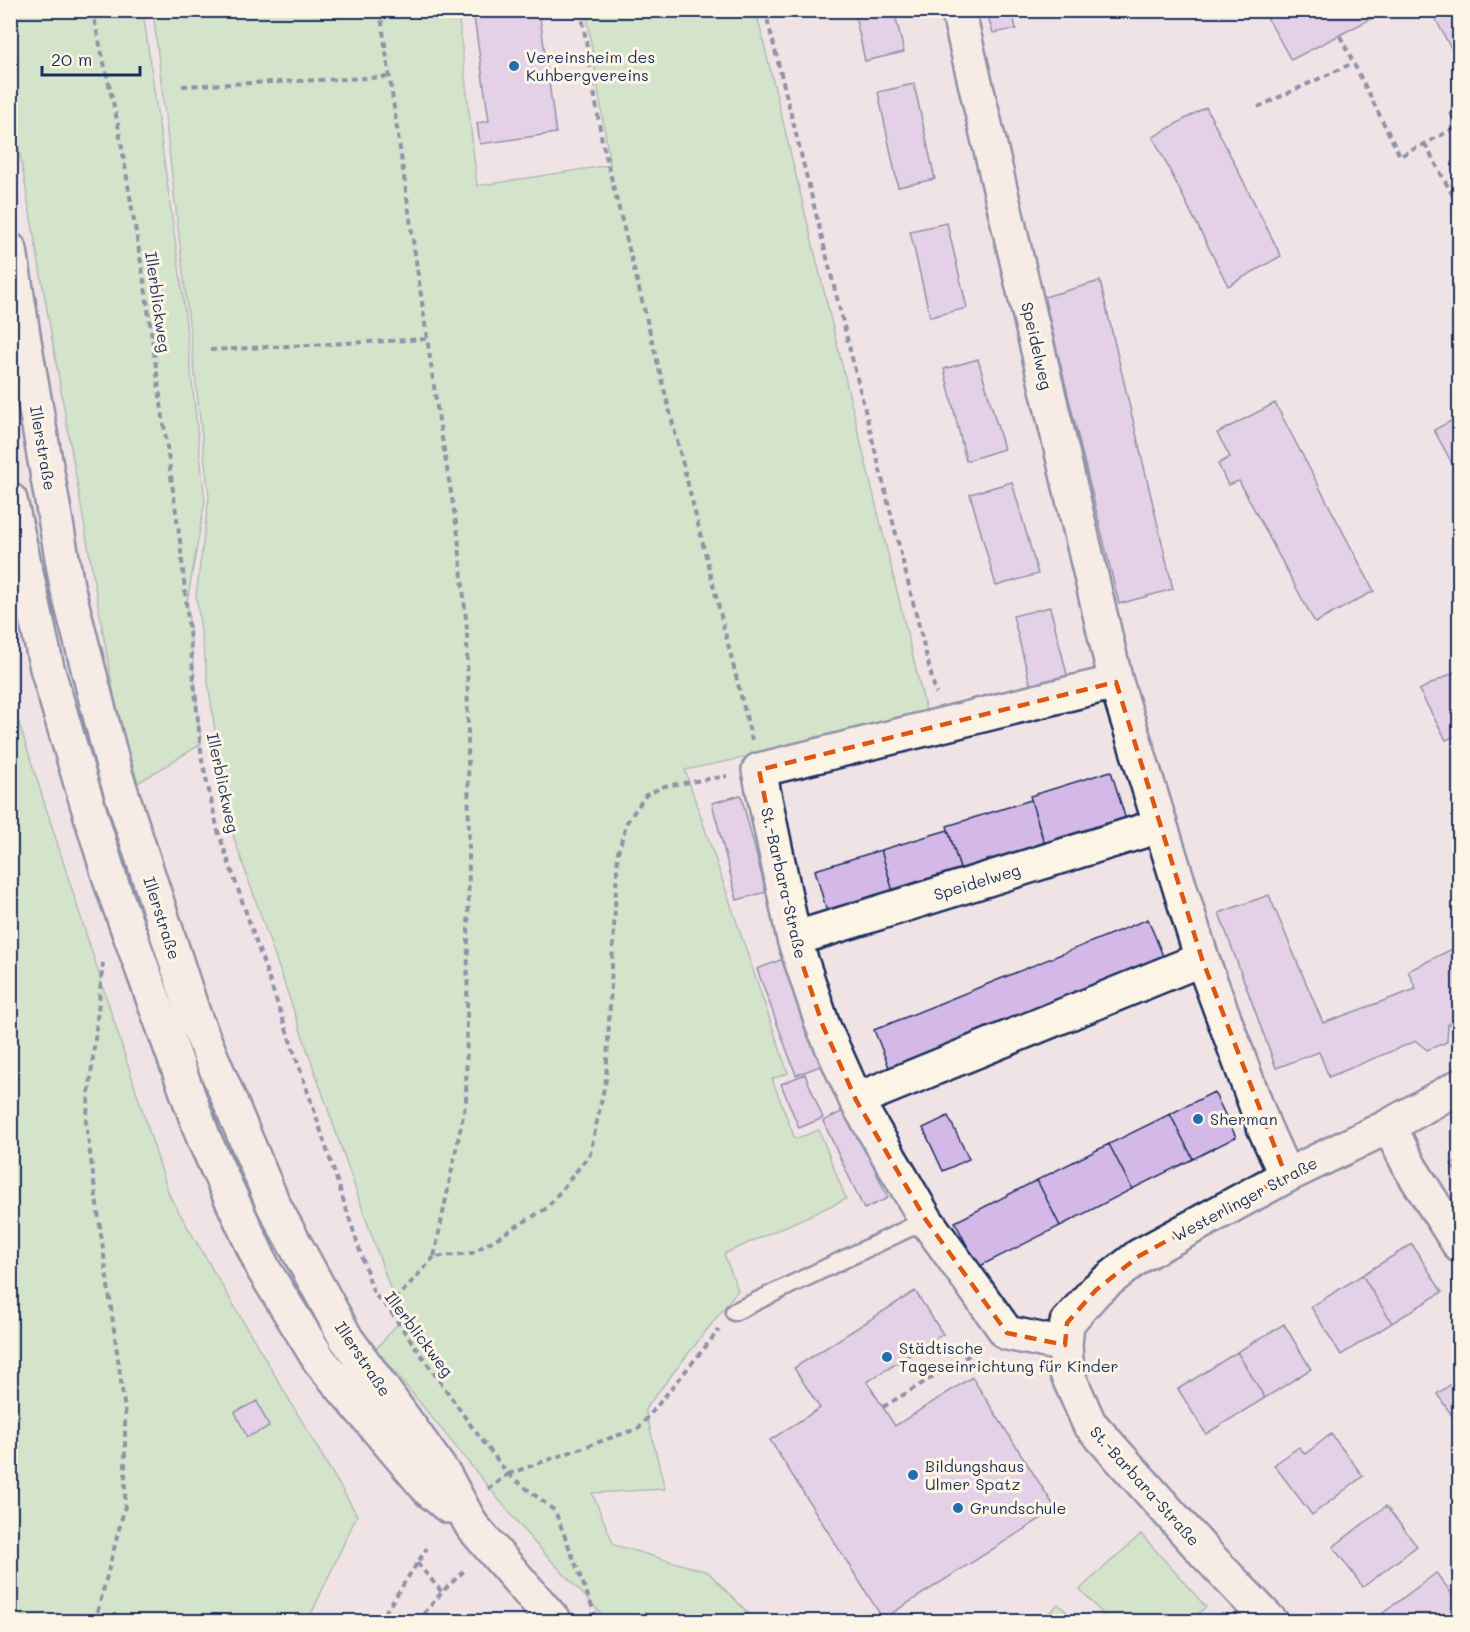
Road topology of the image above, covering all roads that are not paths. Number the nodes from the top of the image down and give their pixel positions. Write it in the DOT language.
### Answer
graph roads {
  1 [pos="958,10"];
  2 [pos="10,250"];
  3 [pos="10,500"];
  4 [pos="1116,682"];
  5 [pos="1159,826"];
  6 [pos="794,939"];
  7 [pos="1202,959"];
  8 [pos="1460,1086"];
  9 [pos="856,1100"];
  10 [pos="1389,1126"];
  11 [pos="1286,1176"];
  12 [pos="926,1220"];
  13 [pos="1460,1246"];
  14 [pos="734,1312"];
  15 [pos="1065,1345"];
  16 [pos="481,1537"];
  17 [pos="555,1622"];
  18 [pos="1271,1622"];
  1 -- 4 [label="street, Speidelweg"];
  2 -- 16 [label="street, Illerstraße"];
  3 -- 16 [label="street, Illerstraße"];
  4 -- 5 [label="street, Speidelweg"];
  4 -- 6 [label="street, St.-Barbara-Straße"];
  5 -- 6 [label="street, Speidelweg"];
  5 -- 7 [label="street, Speidelweg"];
  6 -- 9 [label="street, St.-Barbara-Straße"];
  7 -- 9 [label="street"];
  7 -- 11 [label="street, Speidelweg"];
  8 -- 10 [label="street, Westerlinger Straße"];
  9 -- 12 [label="street, St.-Barbara-Straße"];
  10 -- 11 [label="street, Westerlinger Straße"];
  10 -- 13 [label="street"];
  11 -- 15 [label="street, Westerlinger Straße"];
  12 -- 14 [label="lane"];
  12 -- 15 [label="street, St.-Barbara-Straße"];
  15 -- 18 [label="street, St.-Barbara-Straße"];
  16 -- 17 [label="street, Illerstraße"];
}
